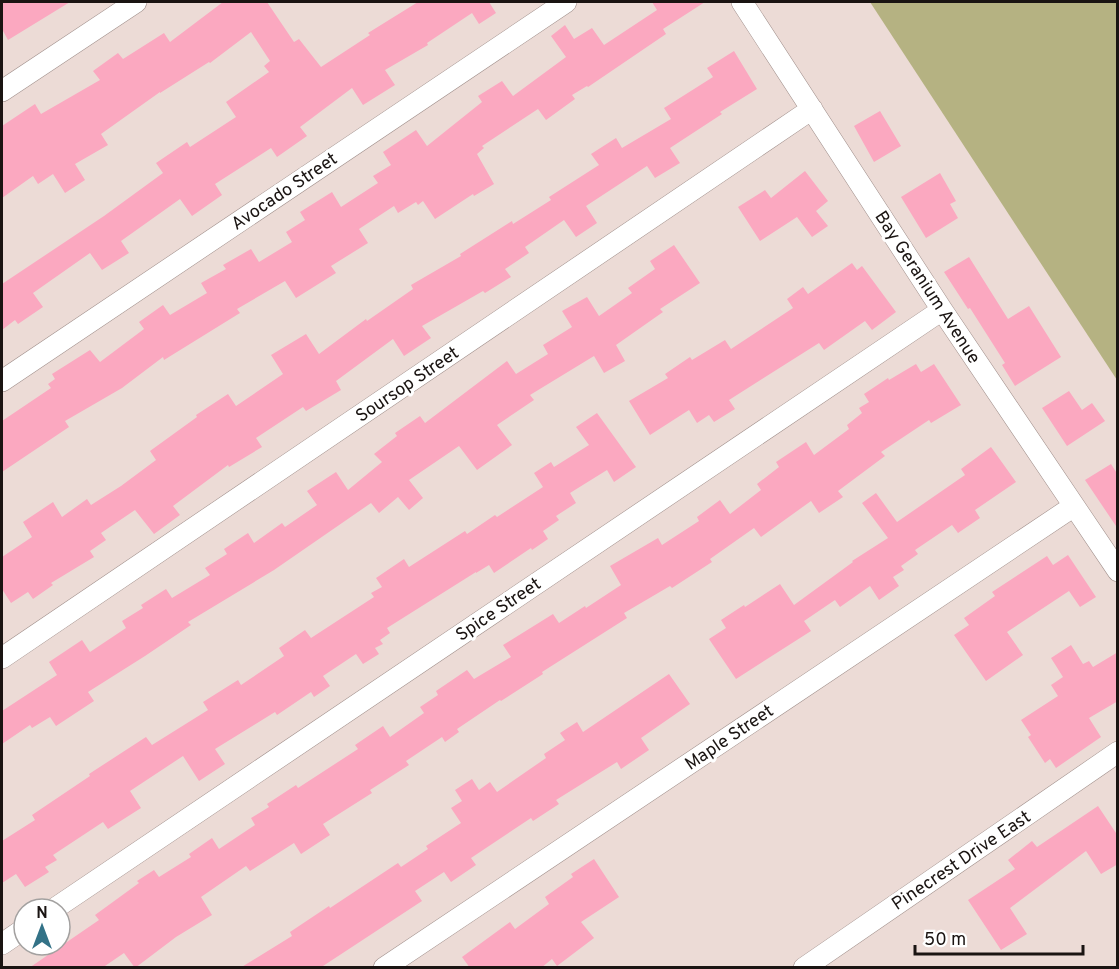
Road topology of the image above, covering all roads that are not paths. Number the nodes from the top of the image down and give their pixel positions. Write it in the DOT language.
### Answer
graph roads {
  1 [pos="136,2"];
  2 [pos="566,2"];
  3 [pos="742,2"];
  4 [pos="2,91"];
  5 [pos="812,110"];
  6 [pos="942,310"];
  7 [pos="2,381"];
  8 [pos="1074,506"];
  9 [pos="1118,572"];
  10 [pos="2,658"];
  11 [pos="1118,752"];
  12 [pos="72,897"];
  13 [pos="384,968"];
  14 [pos="804,968"];
  1 -- 4 [label="street"];
  2 -- 7 [label="street, Avocado Street"];
  3 -- 5 [label="street, Bay Geranium Avenue"];
  5 -- 6 [label="street, Bay Geranium Avenue"];
  5 -- 10 [label="street, Soursop Street"];
  6 -- 8 [label="street, Bay Geranium Avenue"];
  6 -- 12 [label="street, Spice Street"];
  8 -- 9 [label="street, Bay Geranium Avenue"];
  8 -- 13 [label="street, Maple Street"];
  11 -- 14 [label="street, Pinecrest Drive East"];
}
